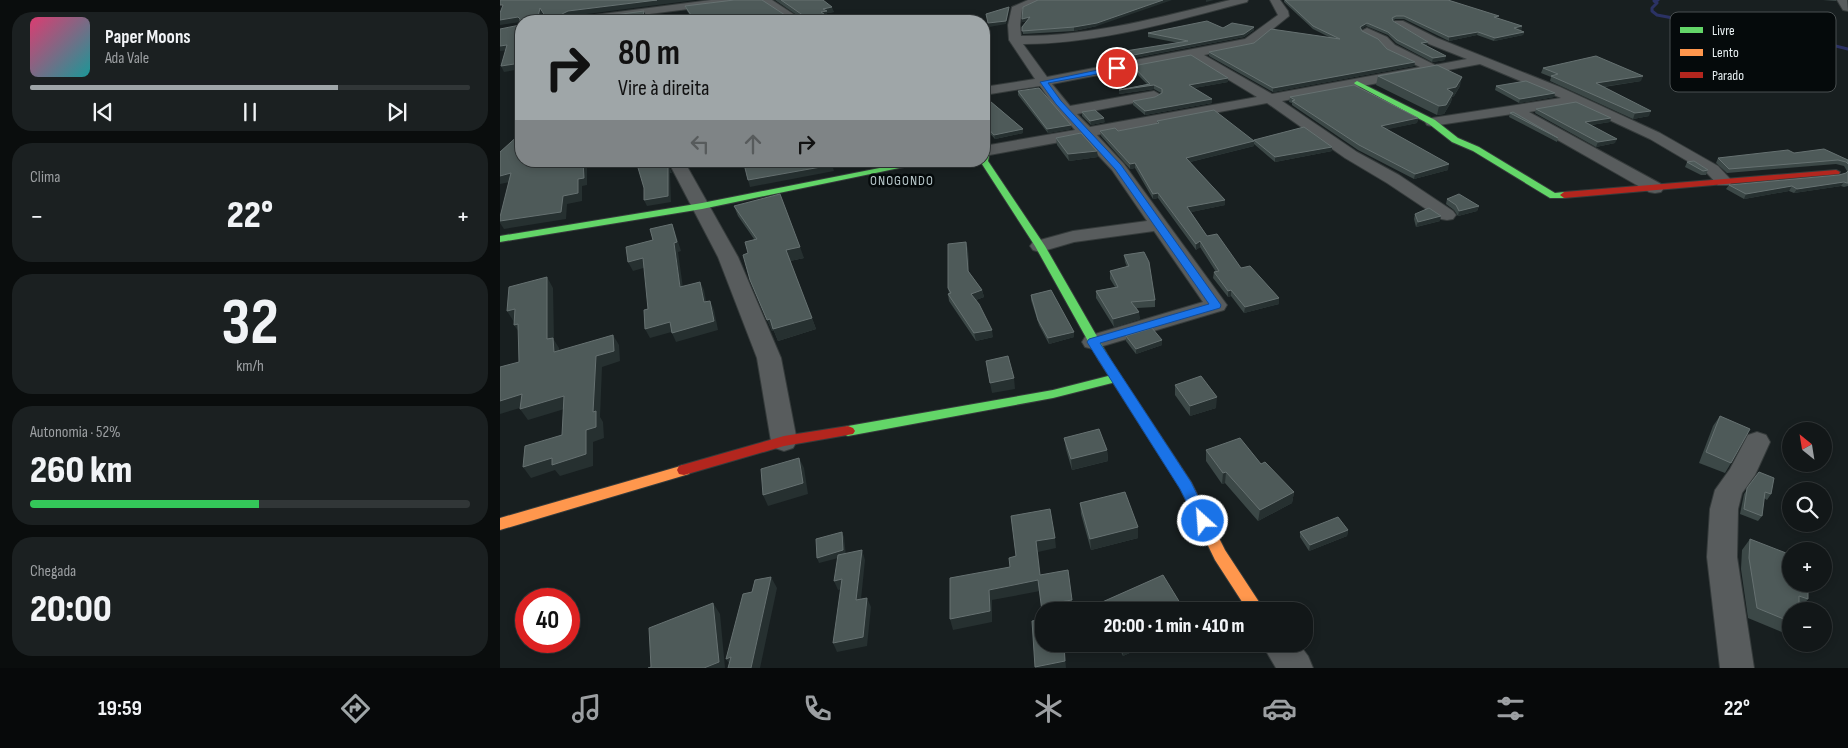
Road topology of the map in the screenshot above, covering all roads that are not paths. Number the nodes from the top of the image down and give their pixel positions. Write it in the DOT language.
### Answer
graph roads {
  1 [pos="735,0"];
  2 [pos="765,0"];
  3 [pos="1038,0"];
  4 [pos="1243,0"];
  5 [pos="1274,0"];
  6 [pos="1013,4"];
  7 [pos="617,15"];
  8 [pos="789,15"];
  9 [pos="1399,23"];
  10 [pos="1367,31"];
  11 [pos="1016,40"];
  12 [pos="1194,54"];
  13 [pos="1482,60"];
  14 [pos="1117,68"];
  15 [pos="1431,68"];
  16 [pos="1044,82"];
  17 [pos="1357,83"];
  18 [pos="990,90"];
  19 [pos="1154,95"];
  20 [pos="1270,99"];
  21 [pos="1577,100"];
  22 [pos="1516,110"];
  23 [pos="1067,111"];
  24 [pos="1179,115"];
  25 [pos="1432,122"];
  26 [pos="1087,132"];
  27 [pos="990,149"];
  28 [pos="679,167"];
  29 [pos="878,167"];
  30 [pos="988,167"];
  31 [pos="1836,172"];
  32 [pos="1724,181"];
  33 [pos="1655,188"];
  34 [pos="702,206"];
  35 [pos="1447,215"];
  36 [pos="1160,225"];
  37 [pos="500,238"];
  38 [pos="1040,246"];
  39 [pos="1093,342"];
  40 [pos="1116,378"];
  41 [pos="784,441"];
  42 [pos="1757,442"];
  43 [pos="500,524"];
  44 [pos="1252,602"];
  45 [pos="1285,652"];
  46 [pos="1296,668"];
  47 [pos="1737,668"];
  1 -- 7 [label="street"];
  2 -- 8 [label="street"];
  3 -- 6 [label="street"];
  4 -- 11 [label="street"];
  5 -- 12 [label="street"];
  6 -- 11 [label="street"];
  9 -- 13 [label="street"];
  10 -- 15 [label="street"];
  11 -- 16 [label="street"];
  12 -- 14 [label="street"];
  12 -- 20 [label="street"];
  13 -- 15 [label="street"];
  13 -- 21 [label="street"];
  14 -- 16 [label="street"];
  14 -- 19 [label="street"];
  15 -- 17 [label="street"];
  16 -- 18 [label="street"];
  16 -- 23 [label="street"];
  17 -- 20 [label="street"];
  17 -- 25 [label="street"];
  19 -- 23 [label="street"];
  19 -- 24 [label="street"];
  20 -- 24 [label="street"];
  20 -- 35 [label="street"];
  21 -- 22 [label="street"];
  21 -- 32 [label="street"];
  22 -- 25 [label="street"];
  22 -- 33 [label="street"];
  23 -- 26 [label="street"];
  24 -- 26 [label="street"];
  25 -- 33 [label="street"];
  26 -- 27 [label="street"];
  26 -- 36 [label="street"];
  28 -- 34 [label="street"];
  29 -- 34 [label="street"];
  30 -- 38 [label="street"];
  31 -- 32 [label="street"];
  32 -- 33 [label="street"];
  34 -- 37 [label="street"];
  34 -- 41 [label="street"];
  36 -- 38 [label="street"];
  36 -- 39 [label="street"];
  38 -- 39 [label="street"];
  39 -- 40 [label="street"];
  40 -- 41 [label="street"];
  40 -- 44 [label="street"];
  41 -- 43 [label="street"];
  42 -- 47 [label="street"];
  45 -- 46 [label="street"];
}
